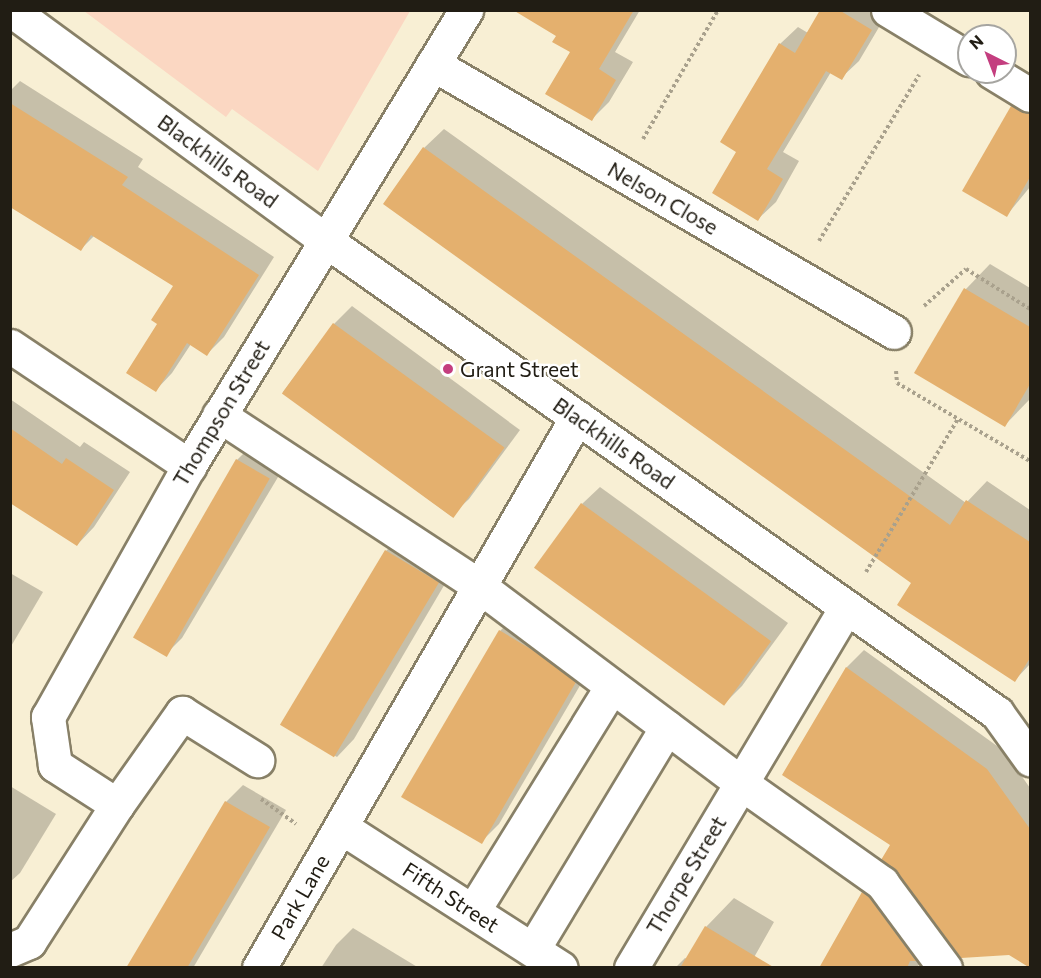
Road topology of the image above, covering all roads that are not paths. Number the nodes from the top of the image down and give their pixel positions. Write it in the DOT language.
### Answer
graph roads {
  1 [pos="11,10"];
  2 [pos="466,10"];
  3 [pos="888,10"];
  4 [pos="957,51"];
  5 [pos="433,64"];
  6 [pos="1012,84"];
  7 [pos="1030,95"];
  8 [pos="325,240"];
  9 [pos="894,332"];
  10 [pos="10,346"];
  11 [pos="219,415"];
  12 [pos="577,417"];
  13 [pos="189,466"];
  14 [pos="479,586"];
  15 [pos="846,607"];
  16 [pos="612,686"];
  17 [pos="667,727"];
  18 [pos="1030,759"];
  19 [pos="257,760"];
  20 [pos="741,783"];
  21 [pos="117,805"];
  22 [pos="335,837"];
  23 [pos="473,911"];
  24 [pos="10,950"];
  25 [pos="532,950"];
  26 [pos="645,963"];
  27 [pos="940,965"];
  28 [pos="259,968"];
  29 [pos="561,968"];
  1 -- 8 [label="street, Blackhills Road"];
  2 -- 5 [label="street, Thompson Street"];
  3 -- 4 [label="street"];
  5 -- 8 [label="street, Thompson Street"];
  5 -- 9 [label="street, Nelson Close"];
  6 -- 7 [label="street"];
  8 -- 11 [label="street, Thompson Street"];
  8 -- 12 [label="street, Blackhills Road"];
  10 -- 13 [label="street"];
  11 -- 13 [label="street, Thompson Street"];
  11 -- 14 [label="street"];
  12 -- 14 [label="street"];
  12 -- 15 [label="street, Blackhills Road"];
  13 -- 21 [label="street, Thompson Street"];
  14 -- 16 [label="street"];
  14 -- 22 [label="street"];
  15 -- 18 [label="street, Blackhills Road"];
  15 -- 20 [label="street, Thorpe Street"];
  16 -- 17 [label="street"];
  16 -- 23 [label="street"];
  17 -- 20 [label="street"];
  17 -- 25 [label="street"];
  19 -- 21 [label="street"];
  20 -- 26 [label="street, Thorpe Street"];
  20 -- 27 [label="street"];
  21 -- 24 [label="street"];
  22 -- 23 [label="street, Fifth Street"];
  22 -- 28 [label="street, Park Lane"];
  23 -- 25 [label="street, Fifth Street"];
  25 -- 29 [label="street, Fifth Street"];
}
